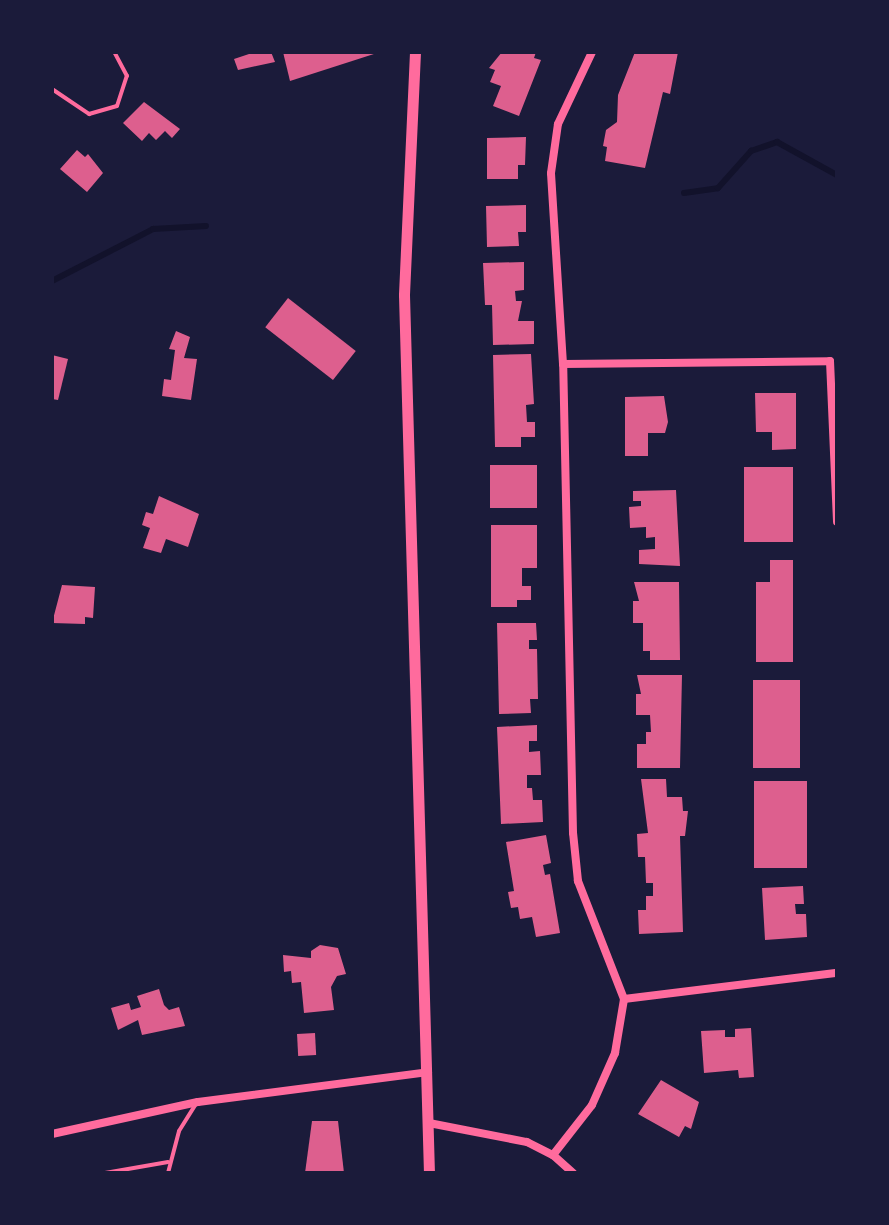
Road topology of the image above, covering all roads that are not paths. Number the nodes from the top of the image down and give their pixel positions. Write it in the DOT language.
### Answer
graph roads {
  1 [pos="114,52"];
  2 [pos="415,52"];
  3 [pos="592,52"];
  4 [pos="52,89"];
  5 [pos="837,352"];
  6 [pos="830,361"];
  7 [pos="563,364"];
  8 [pos="837,522"];
  9 [pos="837,973"];
  10 [pos="624,999"];
  11 [pos="428,1072"];
  12 [pos="198,1102"];
  13 [pos="429,1123"];
  14 [pos="52,1134"];
  15 [pos="553,1155"];
  16 [pos="168,1162"];
  17 [pos="105,1173"];
  18 [pos="168,1173"];
  19 [pos="429,1173"];
  20 [pos="573,1173"];
  1 -- 4 [label="lane"];
  2 -- 11 [label="main road"];
  3 -- 7 [label="street"];
  5 -- 6 [label="street"];
  6 -- 7 [label="street"];
  6 -- 8 [label="street"];
  7 -- 10 [label="street"];
  9 -- 10 [label="street"];
  10 -- 15 [label="street"];
  11 -- 12 [label="street"];
  11 -- 13 [label="main road"];
  12 -- 14 [label="street"];
  12 -- 16 [label="lane"];
  13 -- 15 [label="street"];
  13 -- 19 [label="main road"];
  15 -- 20 [label="street"];
  16 -- 17 [label="lane"];
  16 -- 18 [label="lane"];
}
